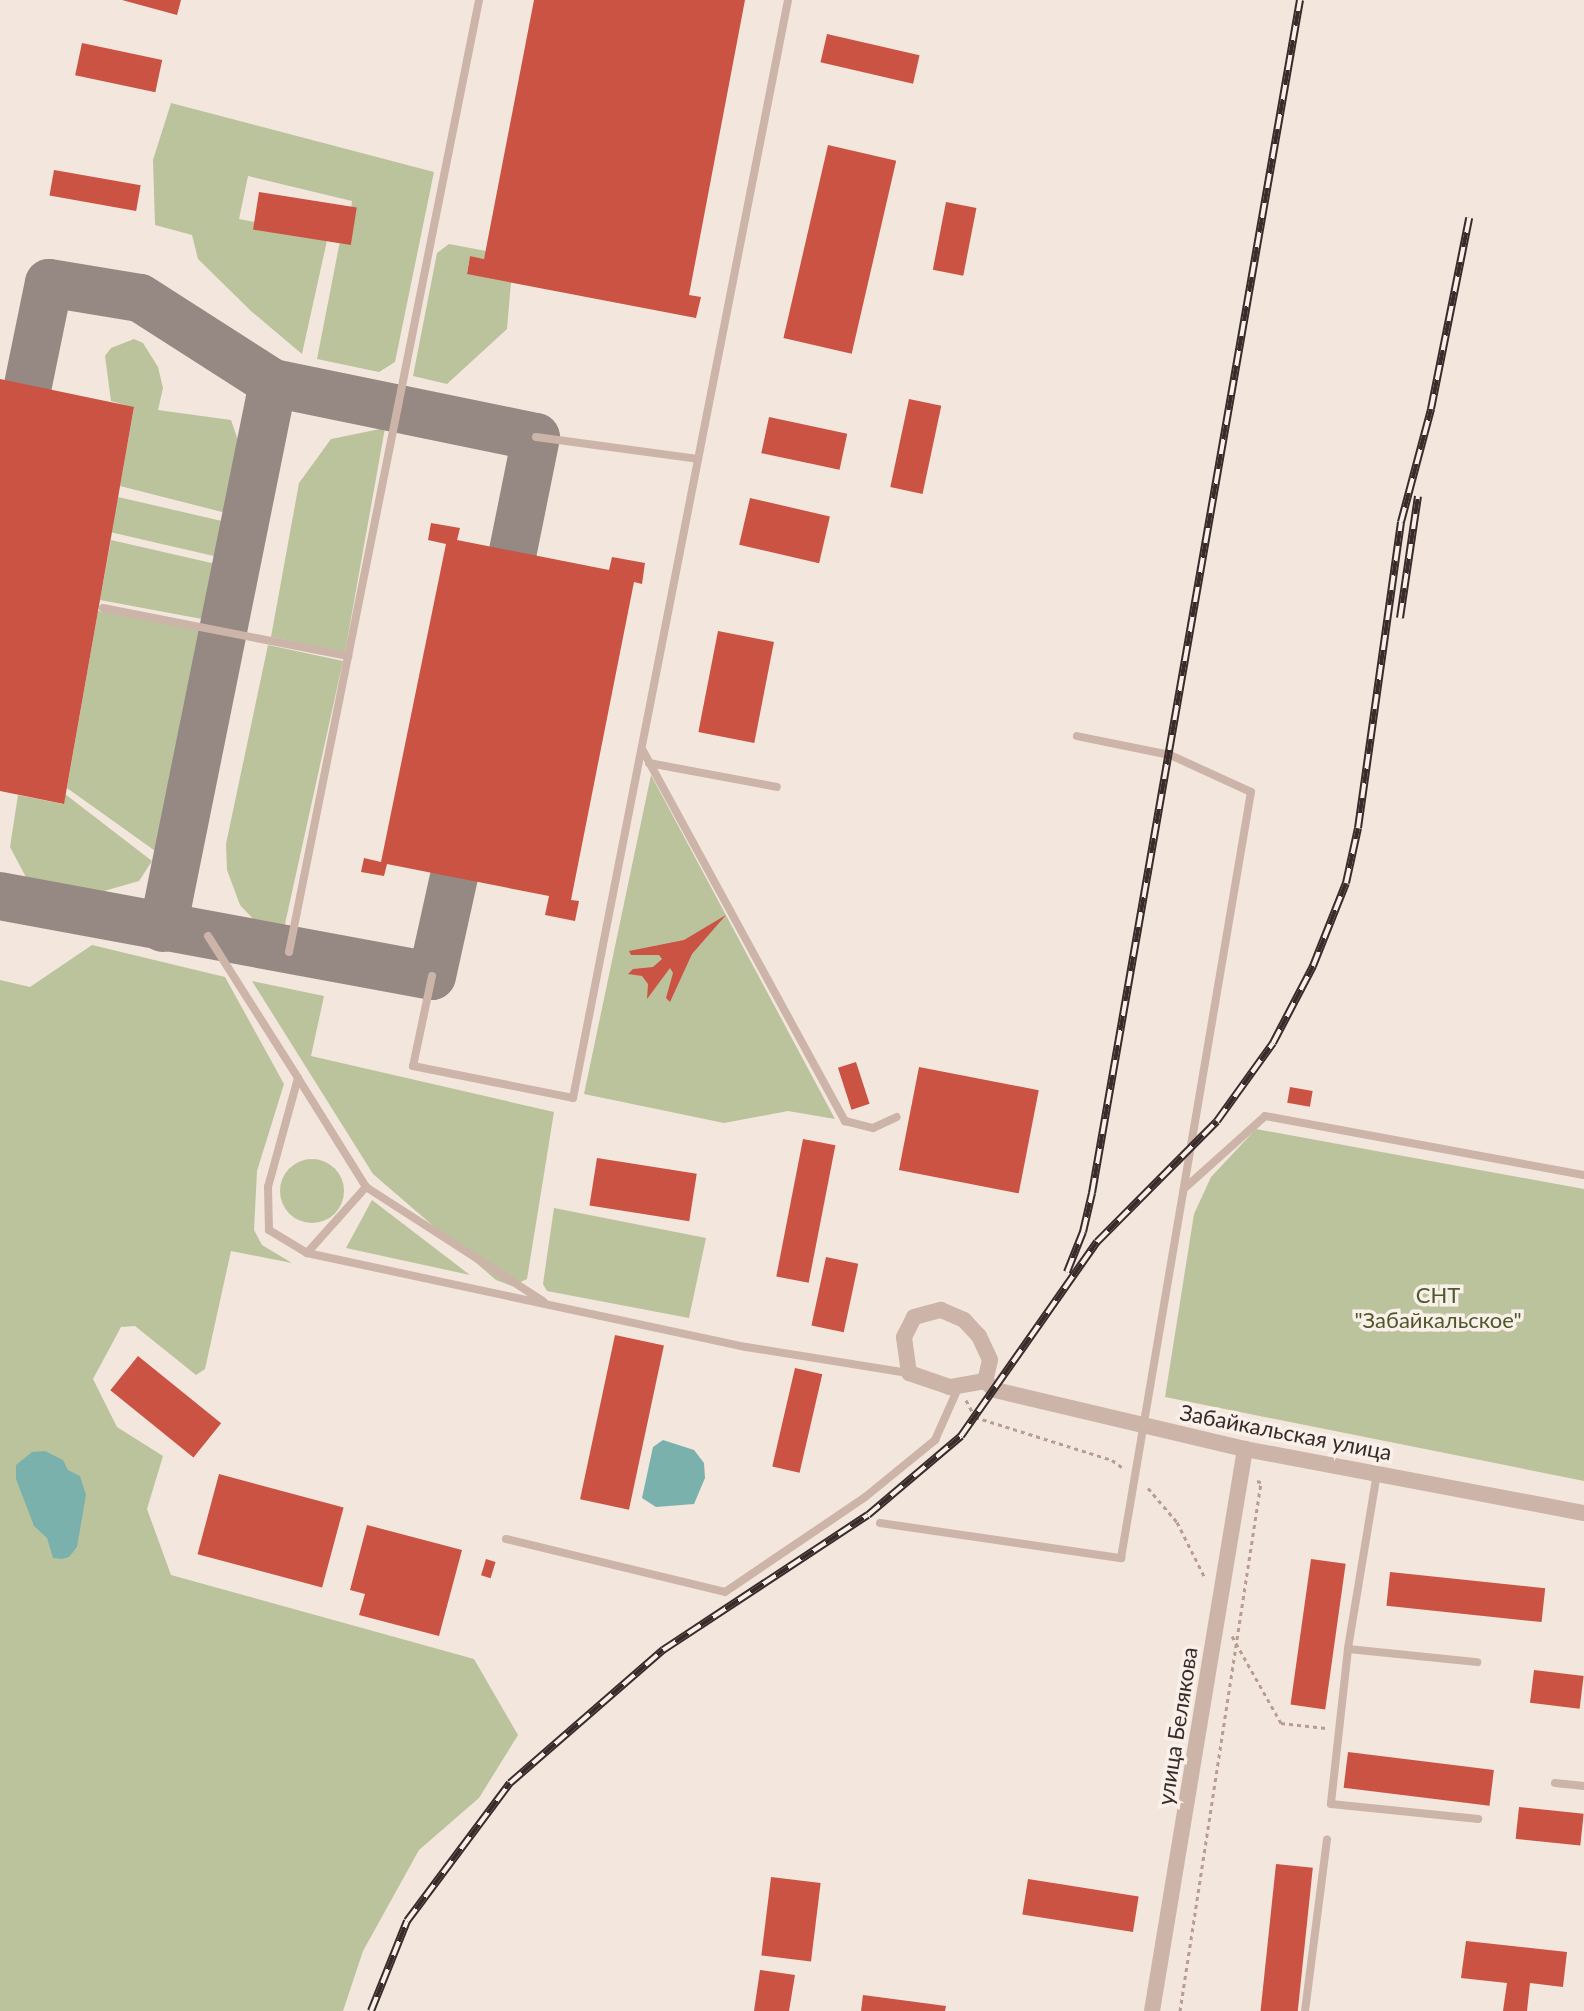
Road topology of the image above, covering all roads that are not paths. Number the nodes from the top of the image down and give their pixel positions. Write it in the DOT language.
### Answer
graph roads {
  1 [pos="479,0"];
  2 [pos="788,0"];
  3 [pos="536,437"];
  4 [pos="698,459"];
  5 [pos="103,608"];
  6 [pos="348,656"];
  7 [pos="1077,736"];
  8 [pos="641,748"];
  9 [pos="649,763"];
  10 [pos="777,787"];
  11 [pos="208,936"];
  12 [pos="289,952"];
  13 [pos="432,976"];
  14 [pos="298,1078"];
  15 [pos="897,1117"];
  16 [pos="1584,1175"];
  17 [pos="366,1187"];
  18 [pos="1185,1188"];
  19 [pos="307,1253"];
  20 [pos="549,1305"];
  21 [pos="909,1373"];
  22 [pos="985,1381"];
  23 [pos="959,1386"];
  24 [pos="1144,1426"];
  25 [pos="1245,1449"];
  26 [pos="1377,1473"];
  27 [pos="1584,1513"];
  28 [pos="880,1523"];
  29 [pos="506,1539"];
  30 [pos="1348,1649"];
  31 [pos="1477,1662"];
  32 [pos="1555,1783"];
  33 [pos="1584,1786"];
  34 [pos="1478,1819"];
  35 [pos="1327,1839"];
  36 [pos="1152,2011"];
  37 [pos="1305,2011"];
  1 -- 6 [label="lane"];
  2 -- 4 [label="lane"];
  3 -- 4 [label="lane"];
  4 -- 8 [label="lane"];
  5 -- 6 [label="lane"];
  6 -- 12 [label="lane"];
  7 -- 18 [label="lane"];
  8 -- 9 [label="lane"];
  8 -- 13 [label="lane"];
  9 -- 10 [label="lane"];
  9 -- 15 [label="lane"];
  11 -- 14 [label="lane"];
  14 -- 17 [label="lane"];
  14 -- 19 [label="lane"];
  16 -- 18 [label="lane"];
  17 -- 19 [label="lane"];
  17 -- 20 [label="lane"];
  18 -- 24 [label="lane"];
  19 -- 20 [label="lane"];
  20 -- 21 [label="lane"];
  21 -- 22 [label="street"];
  21 -- 23 [label="street"];
  22 -- 23 [label="street"];
  22 -- 24 [label="street, Забайкальская улица"];
  23 -- 29 [label="lane"];
  24 -- 25 [label="street, Забайкальская улица"];
  24 -- 28 [label="lane"];
  25 -- 26 [label="street, Забайкальская улица"];
  25 -- 36 [label="street, улица Белякова"];
  26 -- 27 [label="street, Забайкальская улица"];
  26 -- 30 [label="lane"];
  30 -- 31 [label="lane"];
  30 -- 34 [label="lane"];
  32 -- 33 [label="lane"];
  35 -- 37 [label="lane"];
}
